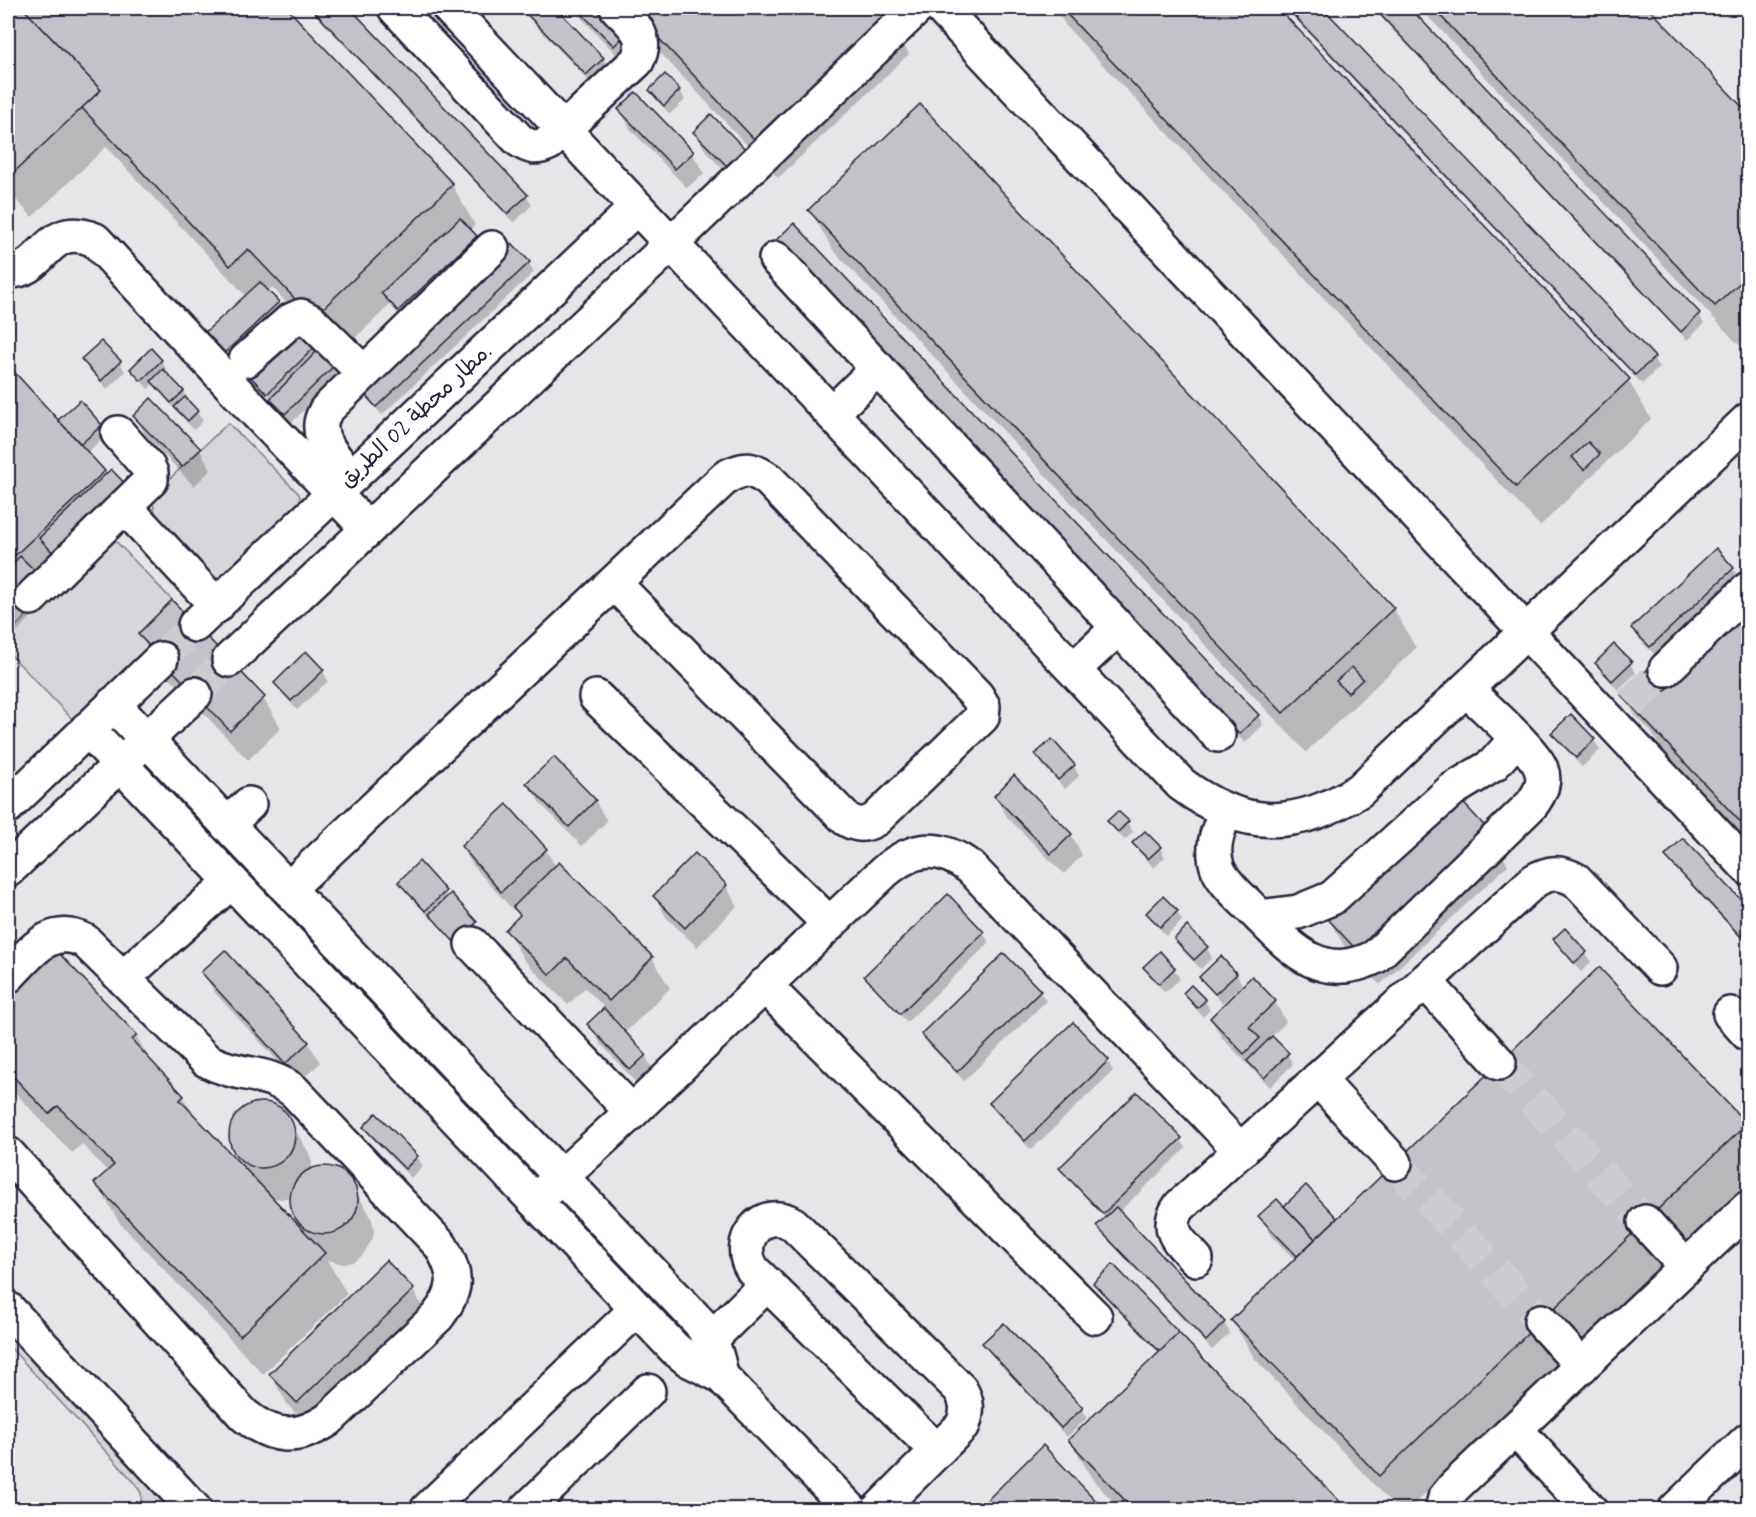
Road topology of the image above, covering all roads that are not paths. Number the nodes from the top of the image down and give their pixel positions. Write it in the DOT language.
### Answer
graph roads {
  1 [pos="395,8"];
  2 [pos="449,8"];
  3 [pos="617,8"];
  4 [pos="917,8"];
  5 [pos="941,8"];
  6 [pos="564,129"];
  7 [pos="637,207"];
  8 [pos="671,244"];
  9 [pos="492,248"];
  10 [pos="776,259"];
  11 [pos="8,271"];
  12 [pos="246,360"];
  13 [pos="878,368"];
  14 [pos="363,372"];
  15 [pos="832,413"];
  16 [pos="1747,427"];
  17 [pos="118,433"];
  18 [pos="343,485"];
  19 [pos="125,507"];
  20 [pos="368,529"];
  21 [pos="614,583"];
  22 [pos="1749,590"];
  23 [pos="31,598"];
  24 [pos="1118,628"];
  25 [pos="1526,632"];
  26 [pos="161,659"];
  27 [pos="229,660"];
  28 [pos="1074,669"];
  29 [pos="1666,669"];
  30 [pos="1466,689"];
  31 [pos="195,694"];
  32 [pos="596,697"];
  33 [pos="113,704"];
  34 [pos="87,729"];
  35 [pos="1218,735"];
  36 [pos="1513,736"];
  37 [pos="146,739"];
  38 [pos="120,763"];
  39 [pos="8,806"];
  40 [pos="1226,811"];
  41 [pos="1749,868"];
  42 [pos="8,870"];
  43 [pos="231,882"];
  44 [pos="288,889"];
  45 [pos="1260,917"];
  46 [pos="830,924"];
  47 [pos="472,944"];
  48 [pos="1660,968"];
  49 [pos="8,976"];
  50 [pos="123,978"];
  51 [pos="1425,981"];
  52 [pos="765,985"];
  53 [pos="1499,1063"];
  54 [pos="1318,1079"];
  55 [pos="632,1113"];
  56 [pos="1241,1150"];
  57 [pos="8,1154"];
  58 [pos="1395,1163"];
  59 [pos="561,1177"];
  60 [pos="535,1201"];
  61 [pos="1749,1208"];
  62 [pos="1645,1222"];
  63 [pos="1196,1259"];
  64 [pos="1686,1267"];
  65 [pos="767,1284"];
  66 [pos="8,1309"];
  67 [pos="636,1309"];
  68 [pos="1095,1317"];
  69 [pos="1541,1321"];
  70 [pos="711,1339"];
  71 [pos="1582,1366"];
  72 [pos="721,1376"];
  73 [pos="648,1391"];
  74 [pos="1515,1429"];
  75 [pos="1749,1440"];
  76 [pos="937,1451"];
  77 [pos="188,1506"];
  78 [pos="427,1509"];
  79 [pos="526,1509"];
  80 [pos="851,1509"];
  81 [pos="878,1509"];
  82 [pos="1442,1509"];
  83 [pos="1590,1509"];
  84 [pos="1675,1509"];
  1 -- 6 [label="street"];
  2 -- 6 [label="street"];
  3 -- 6 [label="street"];
  4 -- 8 [label="street"];
  5 -- 25 [label="street"];
  6 -- 7 [label="street"];
  7 -- 8 [label="street"];
  7 -- 18 [label="street, مطار محطة 02 الطريق."];
  8 -- 15 [label="street"];
  8 -- 20 [label="street"];
  9 -- 14 [label="street"];
  10 -- 13 [label="street"];
  11 -- 18 [label="street"];
  12 -- 14 [label="street"];
  13 -- 15 [label="street"];
  13 -- 24 [label="street"];
  14 -- 18 [label="street"];
  15 -- 28 [label="street"];
  16 -- 25 [label="street"];
  17 -- 19 [label="street"];
  18 -- 19 [label="street, مطار محطة 02 الطريق."];
  18 -- 20 [label="street"];
  19 -- 23 [label="street"];
  20 -- 27 [label="street"];
  21 -- 21 [label="street"];
  21 -- 44 [label="street"];
  22 -- 29 [label="street"];
  24 -- 28 [label="street"];
  24 -- 35 [label="street"];
  25 -- 30 [label="street"];
  25 -- 41 [label="street"];
  26 -- 33 [label="street"];
  28 -- 40 [label="street"];
  30 -- 36 [label="street"];
  30 -- 40 [label="street"];
  31 -- 37 [label="street"];
  32 -- 46 [label="street"];
  33 -- 34 [label="street"];
  33 -- 37 [label="street"];
  34 -- 38 [label="street"];
  34 -- 39 [label="street"];
  36 -- 45 [label="street"];
  36 -- 45 [label="street"];
  37 -- 38 [label="street"];
  37 -- 44 [label="street"];
  38 -- 42 [label="street"];
  38 -- 43 [label="street"];
  40 -- 45 [label="street"];
  43 -- 50 [label="street"];
  43 -- 60 [label="street"];
  44 -- 59 [label="street"];
  46 -- 52 [label="street"];
  46 -- 56 [label="street"];
  47 -- 55 [label="street"];
  48 -- 51 [label="street"];
  49 -- 50 [label="street"];
  50 -- 57 [label="street"];
  51 -- 53 [label="street"];
  51 -- 54 [label="street"];
  52 -- 55 [label="street"];
  52 -- 68 [label="street"];
  54 -- 56 [label="street"];
  54 -- 58 [label="street"];
  55 -- 59 [label="street"];
  56 -- 63 [label="street"];
  59 -- 60 [label="street"];
  59 -- 70 [label="street"];
  60 -- 67 [label="street"];
  61 -- 64 [label="street"];
  62 -- 64 [label="street"];
  64 -- 71 [label="street"];
  65 -- 70 [label="street"];
  65 -- 76 [label="street"];
  65 -- 76 [label="street"];
  66 -- 77 [label="street"];
  67 -- 72 [label="street"];
  67 -- 78 [label="street"];
  69 -- 71 [label="street"];
  70 -- 72 [label="street"];
  71 -- 74 [label="street"];
  72 -- 80 [label="street"];
  73 -- 79 [label="street"];
  74 -- 82 [label="street"];
  74 -- 83 [label="street"];
  75 -- 84 [label="street"];
  76 -- 81 [label="street"];
}
